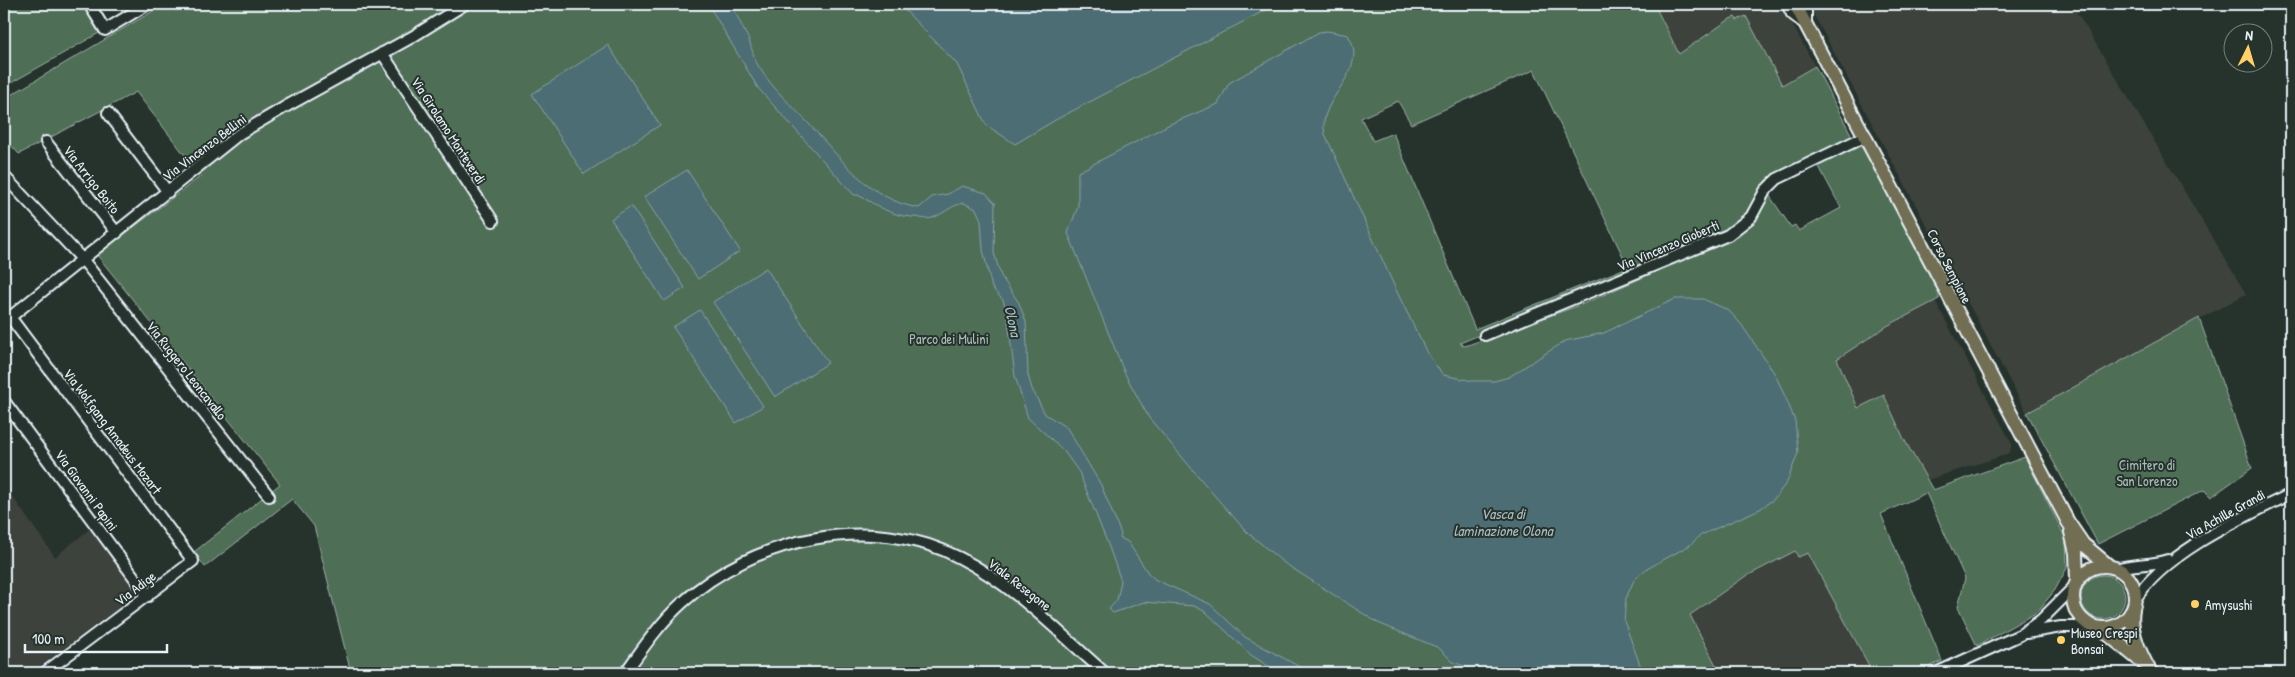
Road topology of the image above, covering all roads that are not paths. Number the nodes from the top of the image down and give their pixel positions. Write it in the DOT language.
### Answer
graph roads {
  1 [pos="89,4"];
  2 [pos="148,4"];
  3 [pos="465,4"];
  4 [pos="1787,4"];
  5 [pos="1794,4"];
  6 [pos="1803,4"];
  7 [pos="1806,25"];
  8 [pos="382,54"];
  9 [pos="108,113"];
  10 [pos="1866,136"];
  11 [pos="46,142"];
  12 [pos="4,176"];
  13 [pos="168,192"];
  14 [pos="492,221"];
  15 [pos="117,233"];
  16 [pos="83,260"];
  17 [pos="7,320"];
  18 [pos="1485,334"];
  19 [pos="4,401"];
  20 [pos="2291,494"];
  21 [pos="269,496"];
  22 [pos="2068,522"];
  23 [pos="2174,558"];
  24 [pos="193,561"];
  25 [pos="2113,567"];
  26 [pos="2076,584"];
  27 [pos="148,596"];
  28 [pos="2134,604"];
  29 [pos="2097,628"];
  30 [pos="2020,635"];
  31 [pos="44,673"];
  32 [pos="625,673"];
  33 [pos="1105,673"];
  34 [pos="1936,673"];
  35 [pos="2151,673"];
  1 -- 2 [label="street"];
  3 -- 8 [label="street, Via Vincenzo Bellini"];
  4 -- 7 [label="street, Corso Sempione"];
  5 -- 7 [label="main road, Corso Sempione"];
  6 -- 7 [label="street"];
  7 -- 10 [label="main road, Corso Sempione"];
  8 -- 13 [label="street, Via Vincenzo Bellini"];
  8 -- 14 [label="street, Via Girolamo Monteverdi"];
  9 -- 13 [label="street"];
  10 -- 18 [label="street, Via Vincenzo Gioberti"];
  10 -- 22 [label="main road, Corso Sempione"];
  11 -- 15 [label="street, Via Arrigo Boito"];
  12 -- 16 [label="street, Via Ruggero Leoncavallo"];
  13 -- 15 [label="street, Via Vincenzo Bellini"];
  15 -- 16 [label="street, Via Vincenzo Bellini"];
  16 -- 17 [label="street, Via Vincenzo Bellini"];
  16 -- 21 [label="street, Via Ruggero Leoncavallo"];
  17 -- 24 [label="street, Via Wolfgang Amadeus Mozart"];
  19 -- 27 [label="street, Via Giovanni Papini"];
  20 -- 23 [label="street, Via Achille Grandi"];
  22 -- 25 [label="main road, Corso Sempione"];
  22 -- 26 [label="main road, Corso Sempione"];
  23 -- 25 [label="street, Via Achille Grandi"];
  23 -- 28 [label="street, Via Achille Grandi"];
  24 -- 27 [label="street, Via Adige"];
  25 -- 26 [label="main road"];
  25 -- 28 [label="main road"];
  26 -- 29 [label="main road"];
  26 -- 30 [label="street"];
  27 -- 31 [label="street, Via Adige"];
  28 -- 29 [label="main road"];
  28 -- 35 [label="main road"];
  29 -- 30 [label="street"];
  29 -- 35 [label="main road"];
  30 -- 34 [label="street"];
  32 -- 33 [label="street, Viale Resegone"];
}
